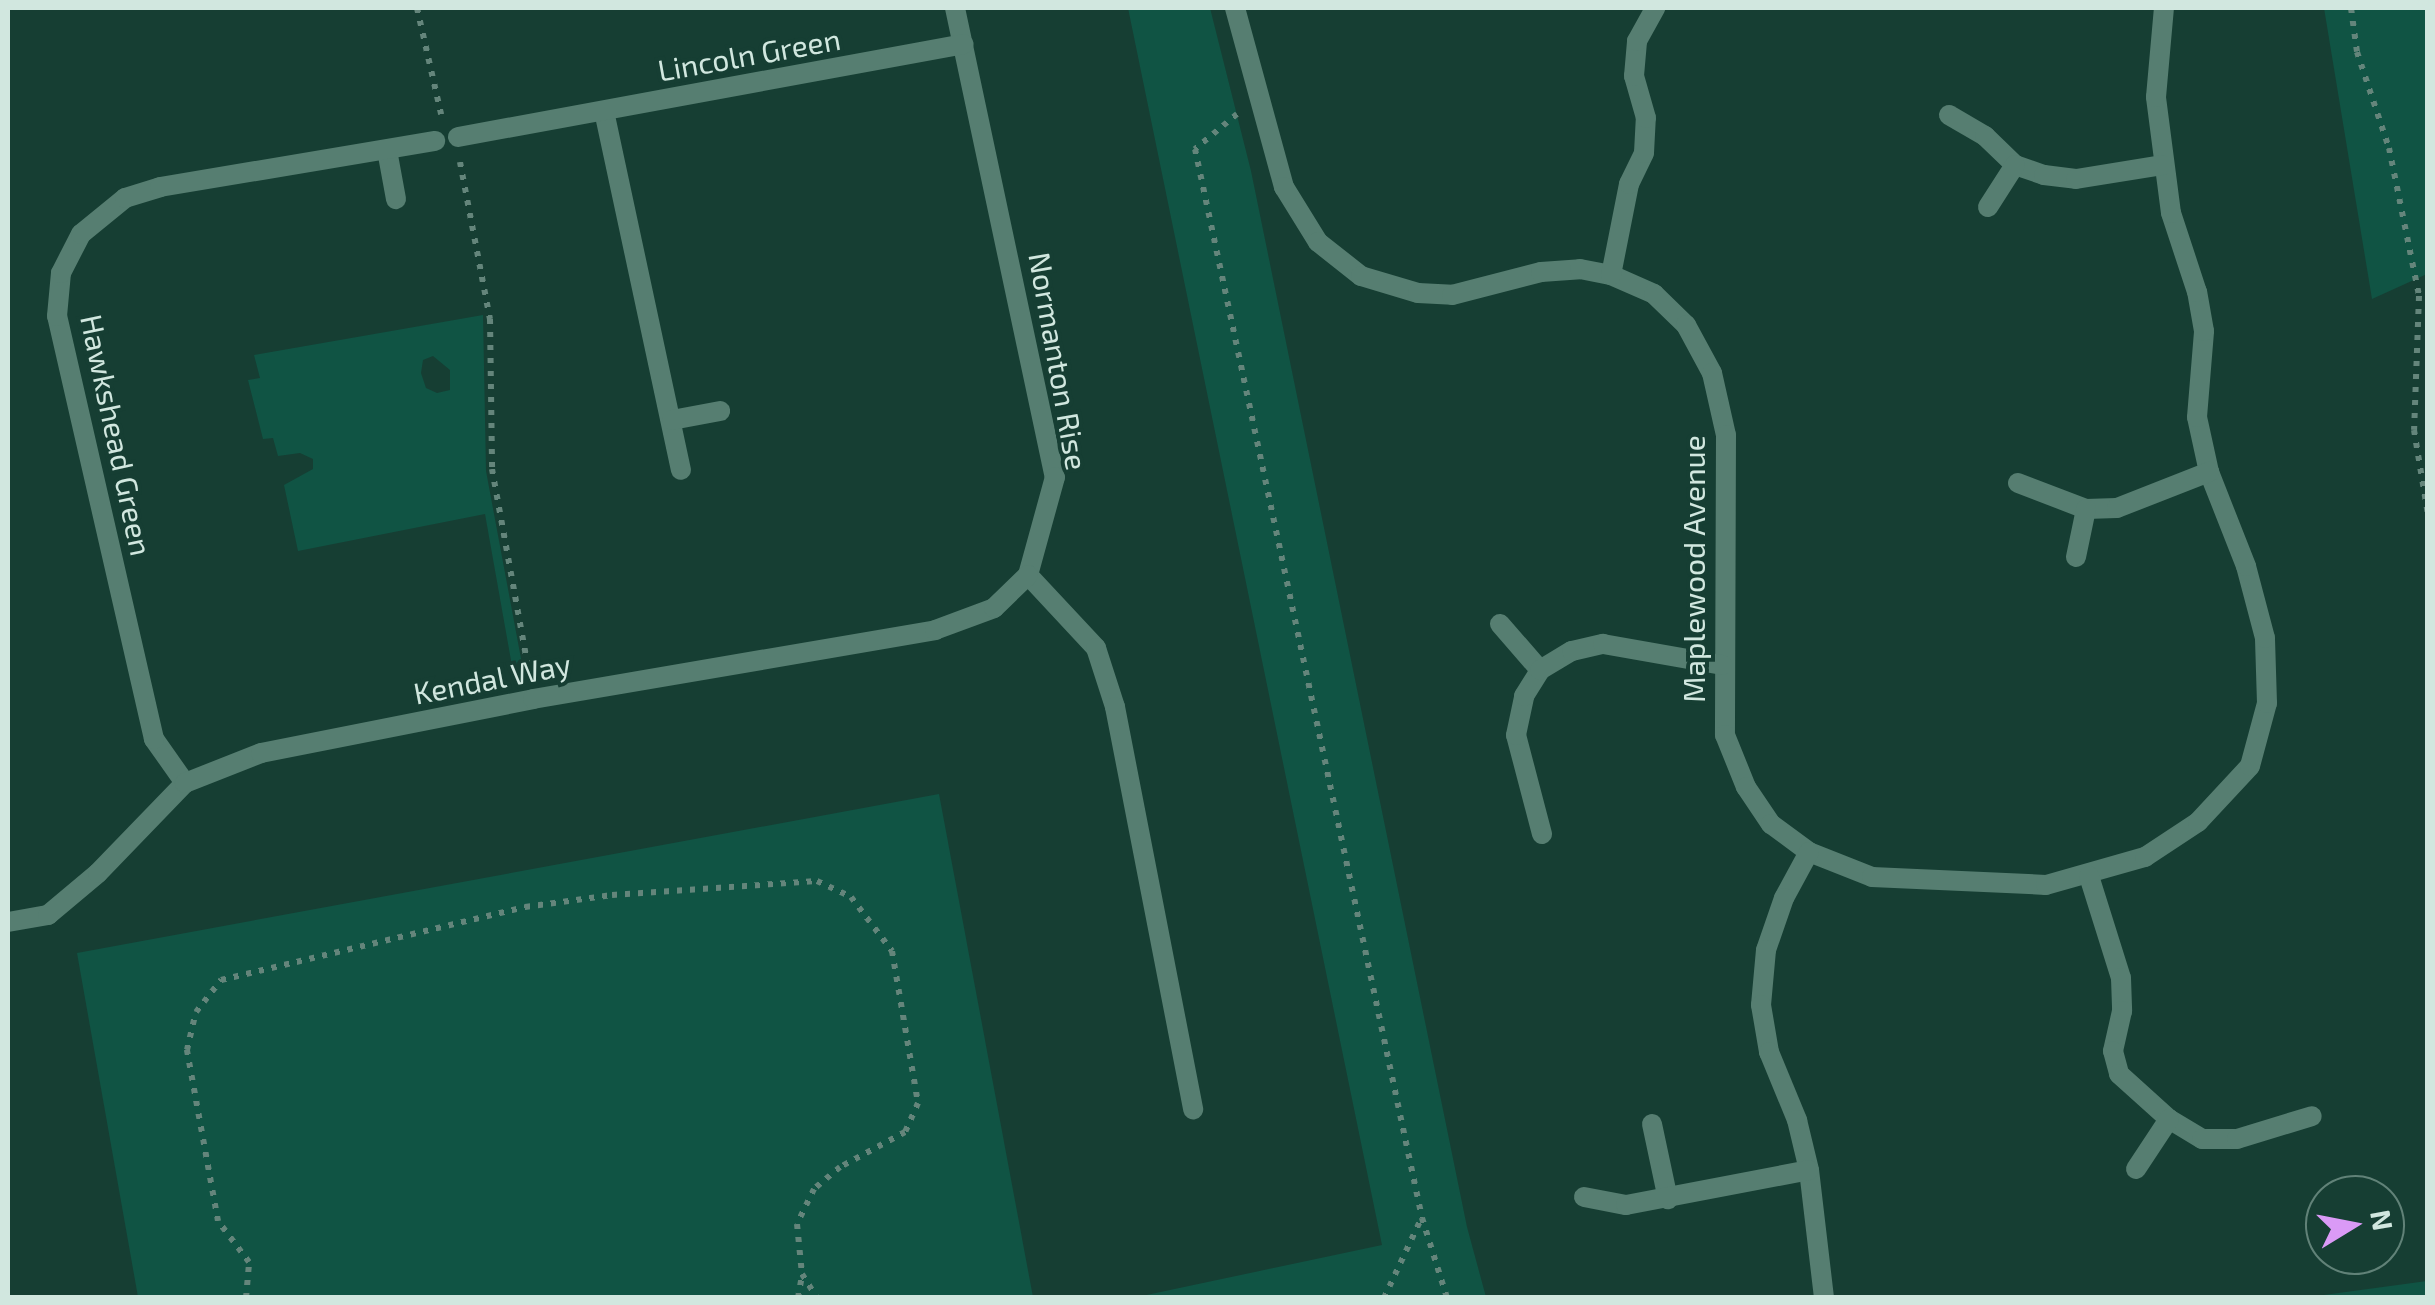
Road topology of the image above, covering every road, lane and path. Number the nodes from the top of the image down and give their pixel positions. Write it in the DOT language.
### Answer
graph roads {
  1 [pos="417,8"];
  2 [pos="956,8"];
  3 [pos="1235,8"];
  4 [pos="1655,8"];
  5 [pos="2164,8"];
  6 [pos="2351,8"];
  7 [pos="964,44"];
  8 [pos="1257,97"];
  9 [pos="604,111"];
  10 [pos="1950,114"];
  11 [pos="448,138"];
  12 [pos="387,150"];
  13 [pos="2015,164"];
  14 [pos="2162,165"];
  15 [pos="396,198"];
  16 [pos="1988,207"];
  17 [pos="1612,276"];
  18 [pos="2423,296"];
  19 [pos="720,411"];
  20 [pos="672,420"];
  21 [pos="681,470"];
  22 [pos="2209,472"];
  23 [pos="2018,483"];
  24 [pos="2086,510"];
  25 [pos="2428,515"];
  26 [pos="2076,557"];
  27 [pos="1028,575"];
  28 [pos="1500,624"];
  29 [pos="1722,664"];
  30 [pos="1540,670"];
  31 [pos="533,699"];
  32 [pos="185,783"];
  33 [pos="1542,834"];
  34 [pos="1809,852"];
  35 [pos="2090,876"];
  36 [pos="8,922"];
  37 [pos="1193,1110"];
  38 [pos="2312,1116"];
  39 [pos="2169,1120"];
  40 [pos="1652,1124"];
  41 [pos="2136,1169"];
  42 [pos="1810,1170"];
  43 [pos="1584,1197"];
  44 [pos="1668,1199"];
  45 [pos="1422,1218"];
  46 [pos="802,1274"];
  47 [pos="246,1298"];
  48 [pos="798,1298"];
  49 [pos="817,1298"];
  50 [pos="1384,1298"];
  51 [pos="1447,1298"];
  52 [pos="1824,1298"];
  1 -- 11 [label="path"];
  2 -- 7 [label="street, Normanton Rise"];
  3 -- 8 [label="street, Maplewood Avenue"];
  4 -- 17 [label="street"];
  5 -- 14 [label="street, Maplewood Avenue"];
  6 -- 18 [label="path"];
  7 -- 9 [label="street, Lincoln Green"];
  7 -- 27 [label="street, Normanton Rise"];
  8 -- 17 [label="street, Maplewood Avenue"];
  8 -- 45 [label="path"];
  9 -- 11 [label="street, Lincoln Green"];
  9 -- 20 [label="street"];
  10 -- 13 [label="street"];
  11 -- 12 [label="street, Hawkshead Green"];
  11 -- 31 [label="path"];
  12 -- 15 [label="street"];
  12 -- 32 [label="street, Hawkshead Green"];
  13 -- 14 [label="street"];
  13 -- 16 [label="street"];
  14 -- 22 [label="street, Maplewood Avenue"];
  17 -- 29 [label="street, Maplewood Avenue"];
  18 -- 25 [label="path"];
  19 -- 20 [label="street"];
  20 -- 21 [label="street"];
  22 -- 24 [label="street"];
  22 -- 35 [label="street, Maplewood Avenue"];
  23 -- 24 [label="street"];
  24 -- 26 [label="street"];
  27 -- 31 [label="street, Kendal Way"];
  27 -- 37 [label="street"];
  28 -- 30 [label="street"];
  29 -- 30 [label="street"];
  29 -- 34 [label="street, Maplewood Avenue"];
  30 -- 33 [label="street"];
  31 -- 32 [label="street, Kendal Way"];
  32 -- 36 [label="street, Kendal Way"];
  34 -- 35 [label="street, Maplewood Avenue"];
  34 -- 42 [label="street"];
  35 -- 39 [label="street"];
  38 -- 39 [label="street"];
  39 -- 41 [label="street"];
  40 -- 44 [label="street"];
  42 -- 44 [label="street"];
  42 -- 52 [label="street"];
  43 -- 44 [label="street"];
  45 -- 50 [label="path"];
  45 -- 51 [label="path"];
  46 -- 47 [label="path"];
  46 -- 48 [label="path"];
  46 -- 49 [label="path"];
}
